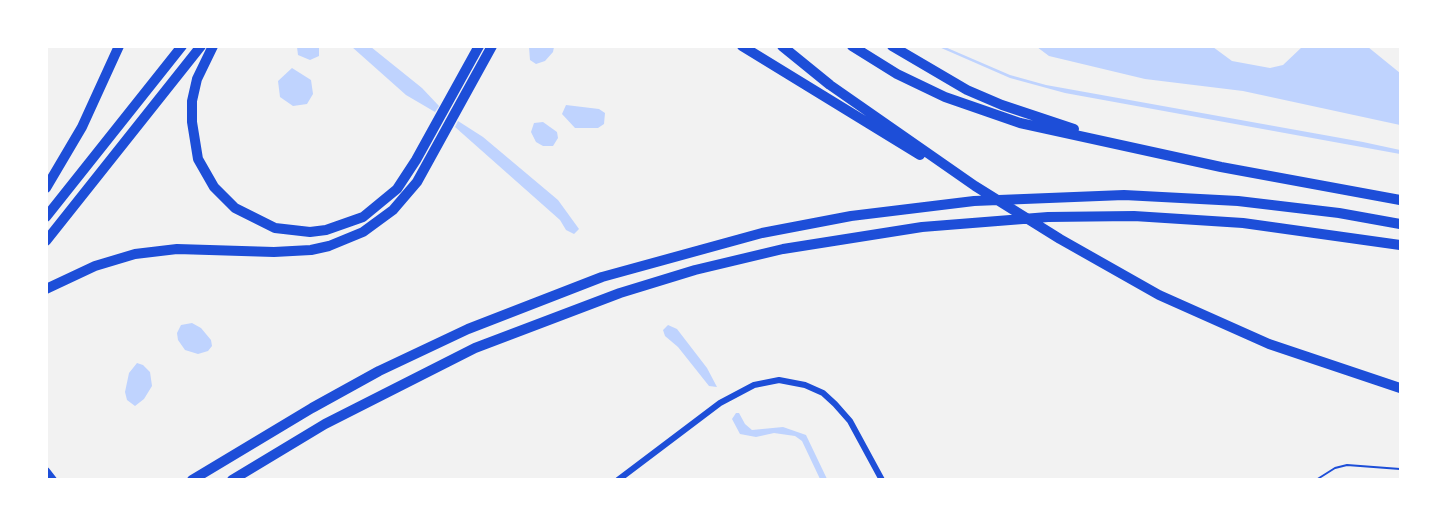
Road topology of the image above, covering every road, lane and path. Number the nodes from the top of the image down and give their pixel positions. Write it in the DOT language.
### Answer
graph roads {
  1 [pos="119,46"];
  2 [pos="182,46"];
  3 [pos="201,46"];
  4 [pos="213,46"];
  5 [pos="479,46"];
  6 [pos="492,46"];
  7 [pos="742,46"];
  8 [pos="782,46"];
  9 [pos="852,46"];
  10 [pos="892,46"];
  11 [pos="1120,144"];
  12 [pos="975,186"];
  13 [pos="46,188"];
  14 [pos="1401,200"];
  15 [pos="46,217"];
  16 [pos="1401,224"];
  17 [pos="46,241"];
  18 [pos="1401,244"];
  19 [pos="46,289"];
  20 [pos="1401,388"];
  21 [pos="1401,469"];
  22 [pos="46,471"];
  23 [pos="53,480"];
  24 [pos="192,480"];
  25 [pos="232,480"];
  26 [pos="618,480"];
  27 [pos="882,480"];
  28 [pos="1316,480"];
  1 -- 13 [label="highway"];
  2 -- 15 [label="highway"];
  3 -- 17 [label="highway"];
  4 -- 5 [label="highway"];
  6 -- 19 [label="highway"];
  7 -- 12 [label="highway"];
  8 -- 12 [label="highway"];
  9 -- 11 [label="highway"];
  10 -- 11 [label="highway"];
  11 -- 14 [label="highway"];
  12 -- 20 [label="highway"];
  16 -- 24 [label="highway"];
  18 -- 25 [label="highway"];
  21 -- 28 [label="path"];
  22 -- 23 [label="street"];
  26 -- 27 [label="street"];
}
